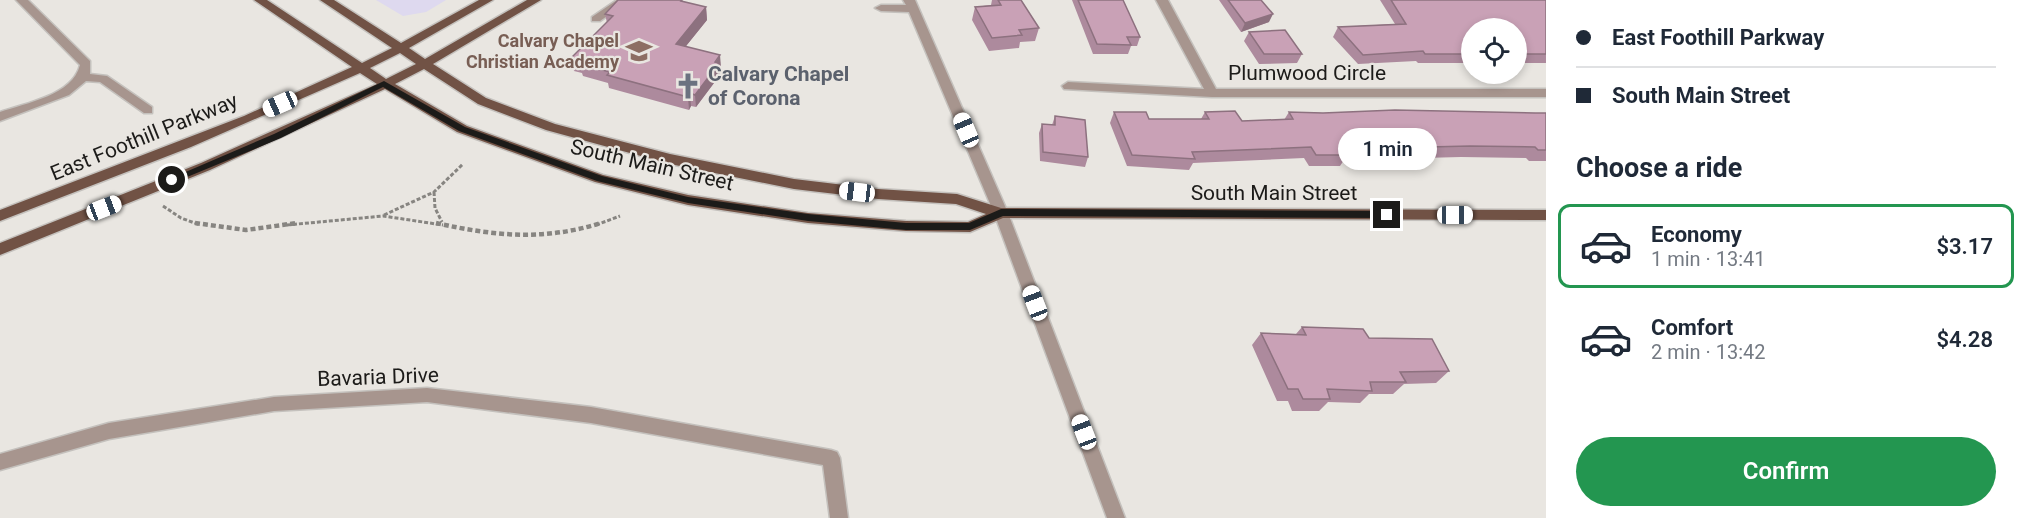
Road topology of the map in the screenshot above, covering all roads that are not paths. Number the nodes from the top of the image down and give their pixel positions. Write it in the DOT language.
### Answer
graph roads {
  1 [pos="22,0"];
  2 [pos="260,0"];
  3 [pos="326,0"];
  4 [pos="487,0"];
  5 [pos="535,0"];
  6 [pos="624,0"];
  7 [pos="1162,0"];
  8 [pos="911,4"];
  9 [pos="881,8"];
  10 [pos="596,19"];
  11 [pos="402,49"];
  12 [pos="422,63"];
  13 [pos="361,68"];
  14 [pos="83,77"];
  15 [pos="384,83"];
  16 [pos="1068,86"];
  17 [pos="1212,93"];
  18 [pos="1546,93"];
  19 [pos="148,110"];
  20 [pos="0,117"];
  21 [pos="1001,213"];
  22 [pos="0,216"];
  23 [pos="1546,216"];
  24 [pos="0,249"];
  25 [pos="0,462"];
  26 [pos="839,518"];
  27 [pos="1116,518"];
  1 -- 14 [label="street"];
  2 -- 13 [label="main road, South Main Street"];
  3 -- 11 [label="main road, South Main Street"];
  4 -- 11 [label="main road, East Foothill Parkway"];
  5 -- 12 [label="main road"];
  6 -- 10 [label="street"];
  7 -- 17 [label="street"];
  8 -- 9 [label="street"];
  8 -- 21 [label="street"];
  11 -- 12 [label="main road, South Main Street"];
  11 -- 13 [label="main road, East Foothill Parkway"];
  12 -- 15 [label="main road"];
  12 -- 21 [label="main road, South Main Street"];
  13 -- 15 [label="main road, South Main Street"];
  13 -- 22 [label="main road, East Foothill Parkway"];
  14 -- 19 [label="street"];
  14 -- 20 [label="street"];
  15 -- 21 [label="main road, South Main Street"];
  15 -- 24 [label="main road"];
  16 -- 17 [label="street, Plumwood Circle"];
  17 -- 18 [label="street, Plumwood Circle"];
  21 -- 23 [label="main road, South Main Street"];
  21 -- 27 [label="street"];
  25 -- 26 [label="street, Bavaria Drive"];
}
